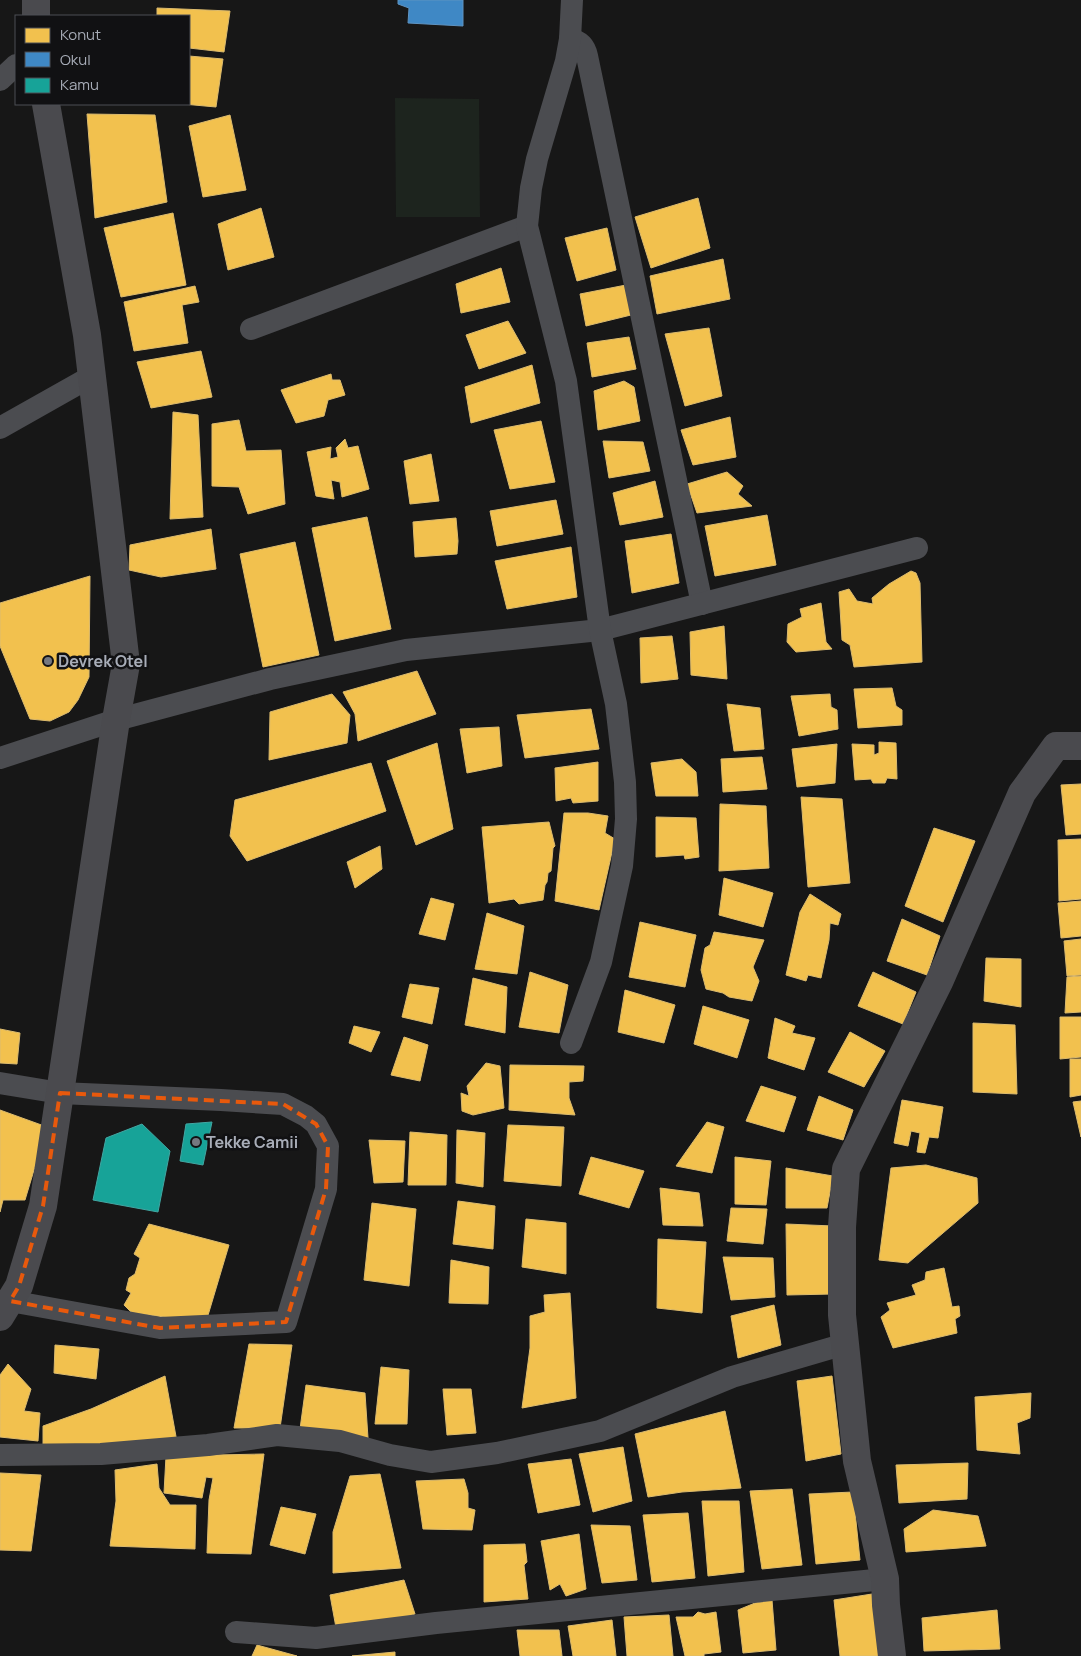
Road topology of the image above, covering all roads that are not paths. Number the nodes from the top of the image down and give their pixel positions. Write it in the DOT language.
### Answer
graph roads {
  1 [pos="36,0"];
  2 [pos="572,0"];
  3 [pos="36,15"];
  4 [pos="570,39"];
  5 [pos="15,66"];
  6 [pos="0,80"];
  7 [pos="46,105"];
  8 [pos="527,226"];
  9 [pos="251,329"];
  10 [pos="92,376"];
  11 [pos="0,428"];
  12 [pos="917,548"];
  13 [pos="702,604"];
  14 [pos="600,630"];
  15 [pos="116,720"];
  16 [pos="1081,746"];
  17 [pos="0,758"];
  18 [pos="571,1043"];
  19 [pos="0,1083"];
  20 [pos="60,1093"];
  21 [pos="5,1309"];
  22 [pos="845,1344"];
  23 [pos="0,1454"];
  24 [pos="885,1579"];
  25 [pos="236,1632"];
  26 [pos="892,1656"];
  1 -- 3 [label="street"];
  2 -- 4 [label="street"];
  4 -- 8 [label="street"];
  4 -- 13 [label="street"];
  5 -- 6 [label="street"];
  7 -- 10 [label="street"];
  8 -- 9 [label="street"];
  8 -- 14 [label="street"];
  10 -- 11 [label="street"];
  10 -- 15 [label="street"];
  12 -- 13 [label="street"];
  13 -- 14 [label="street"];
  14 -- 15 [label="street"];
  14 -- 18 [label="street"];
  15 -- 17 [label="street"];
  15 -- 20 [label="street"];
  16 -- 22 [label="street"];
  19 -- 20 [label="street"];
  20 -- 21 [label="street"];
  20 -- 21 [label="street"];
  22 -- 23 [label="street"];
  22 -- 24 [label="street"];
  24 -- 25 [label="street"];
  24 -- 26 [label="street"];
}
